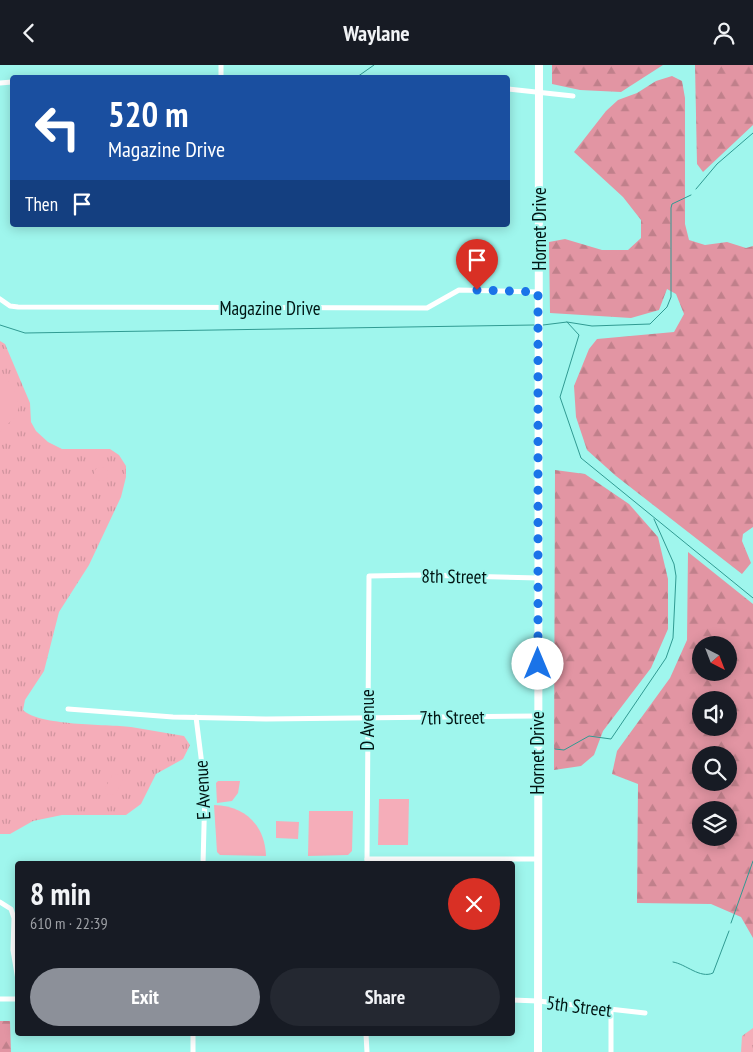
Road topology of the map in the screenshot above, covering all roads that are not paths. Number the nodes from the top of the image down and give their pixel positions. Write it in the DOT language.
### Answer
graph roads {
  1 [pos="540,65"];
  2 [pos="510,89"];
  3 [pos="539,92"];
  4 [pos="573,96"];
  5 [pos="538,292"];
  6 [pos="0,299"];
  7 [pos="369,576"];
  8 [pos="538,578"];
  9 [pos="68,709"];
  10 [pos="537,716"];
  11 [pos="196,717"];
  12 [pos="367,719"];
  13 [pos="538,859"];
  14 [pos="203,861"];
  15 [pos="367,861"];
  16 [pos="0,902"];
  17 [pos="15,962"];
  18 [pos="0,999"];
  19 [pos="15,999"];
  20 [pos="515,1000"];
  21 [pos="538,1001"];
  22 [pos="611,1010"];
  23 [pos="645,1013"];
  24 [pos="193,1036"];
  25 [pos="366,1036"];
  26 [pos="193,1052"];
  27 [pos="367,1052"];
  28 [pos="538,1052"];
  29 [pos="611,1052"];
  1 -- 3 [label="main road, Hornet Drive"];
  2 -- 3 [label="street"];
  3 -- 4 [label="street"];
  3 -- 5 [label="main road, Hornet Drive"];
  5 -- 6 [label="street, Magazine Drive"];
  5 -- 8 [label="main road, Hornet Drive"];
  7 -- 8 [label="street, 8th Street"];
  7 -- 12 [label="street, D Avenue"];
  8 -- 10 [label="main road, Hornet Drive"];
  9 -- 11 [label="street, 7th Street"];
  10 -- 12 [label="street, 7th Street"];
  10 -- 13 [label="main road, Hornet Drive"];
  11 -- 12 [label="street, 7th Street"];
  11 -- 14 [label="street, E Avenue"];
  12 -- 15 [label="street, D Avenue"];
  13 -- 15 [label="street"];
  13 -- 21 [label="main road, Hornet Drive"];
  16 -- 17 [label="street"];
  18 -- 19 [label="street"];
  20 -- 21 [label="street, 5th Street"];
  21 -- 22 [label="street, 5th Street"];
  21 -- 28 [label="main road, Hornet Drive"];
  22 -- 23 [label="street, 5th Street"];
  22 -- 29 [label="street"];
  24 -- 26 [label="street"];
  25 -- 27 [label="street"];
}
